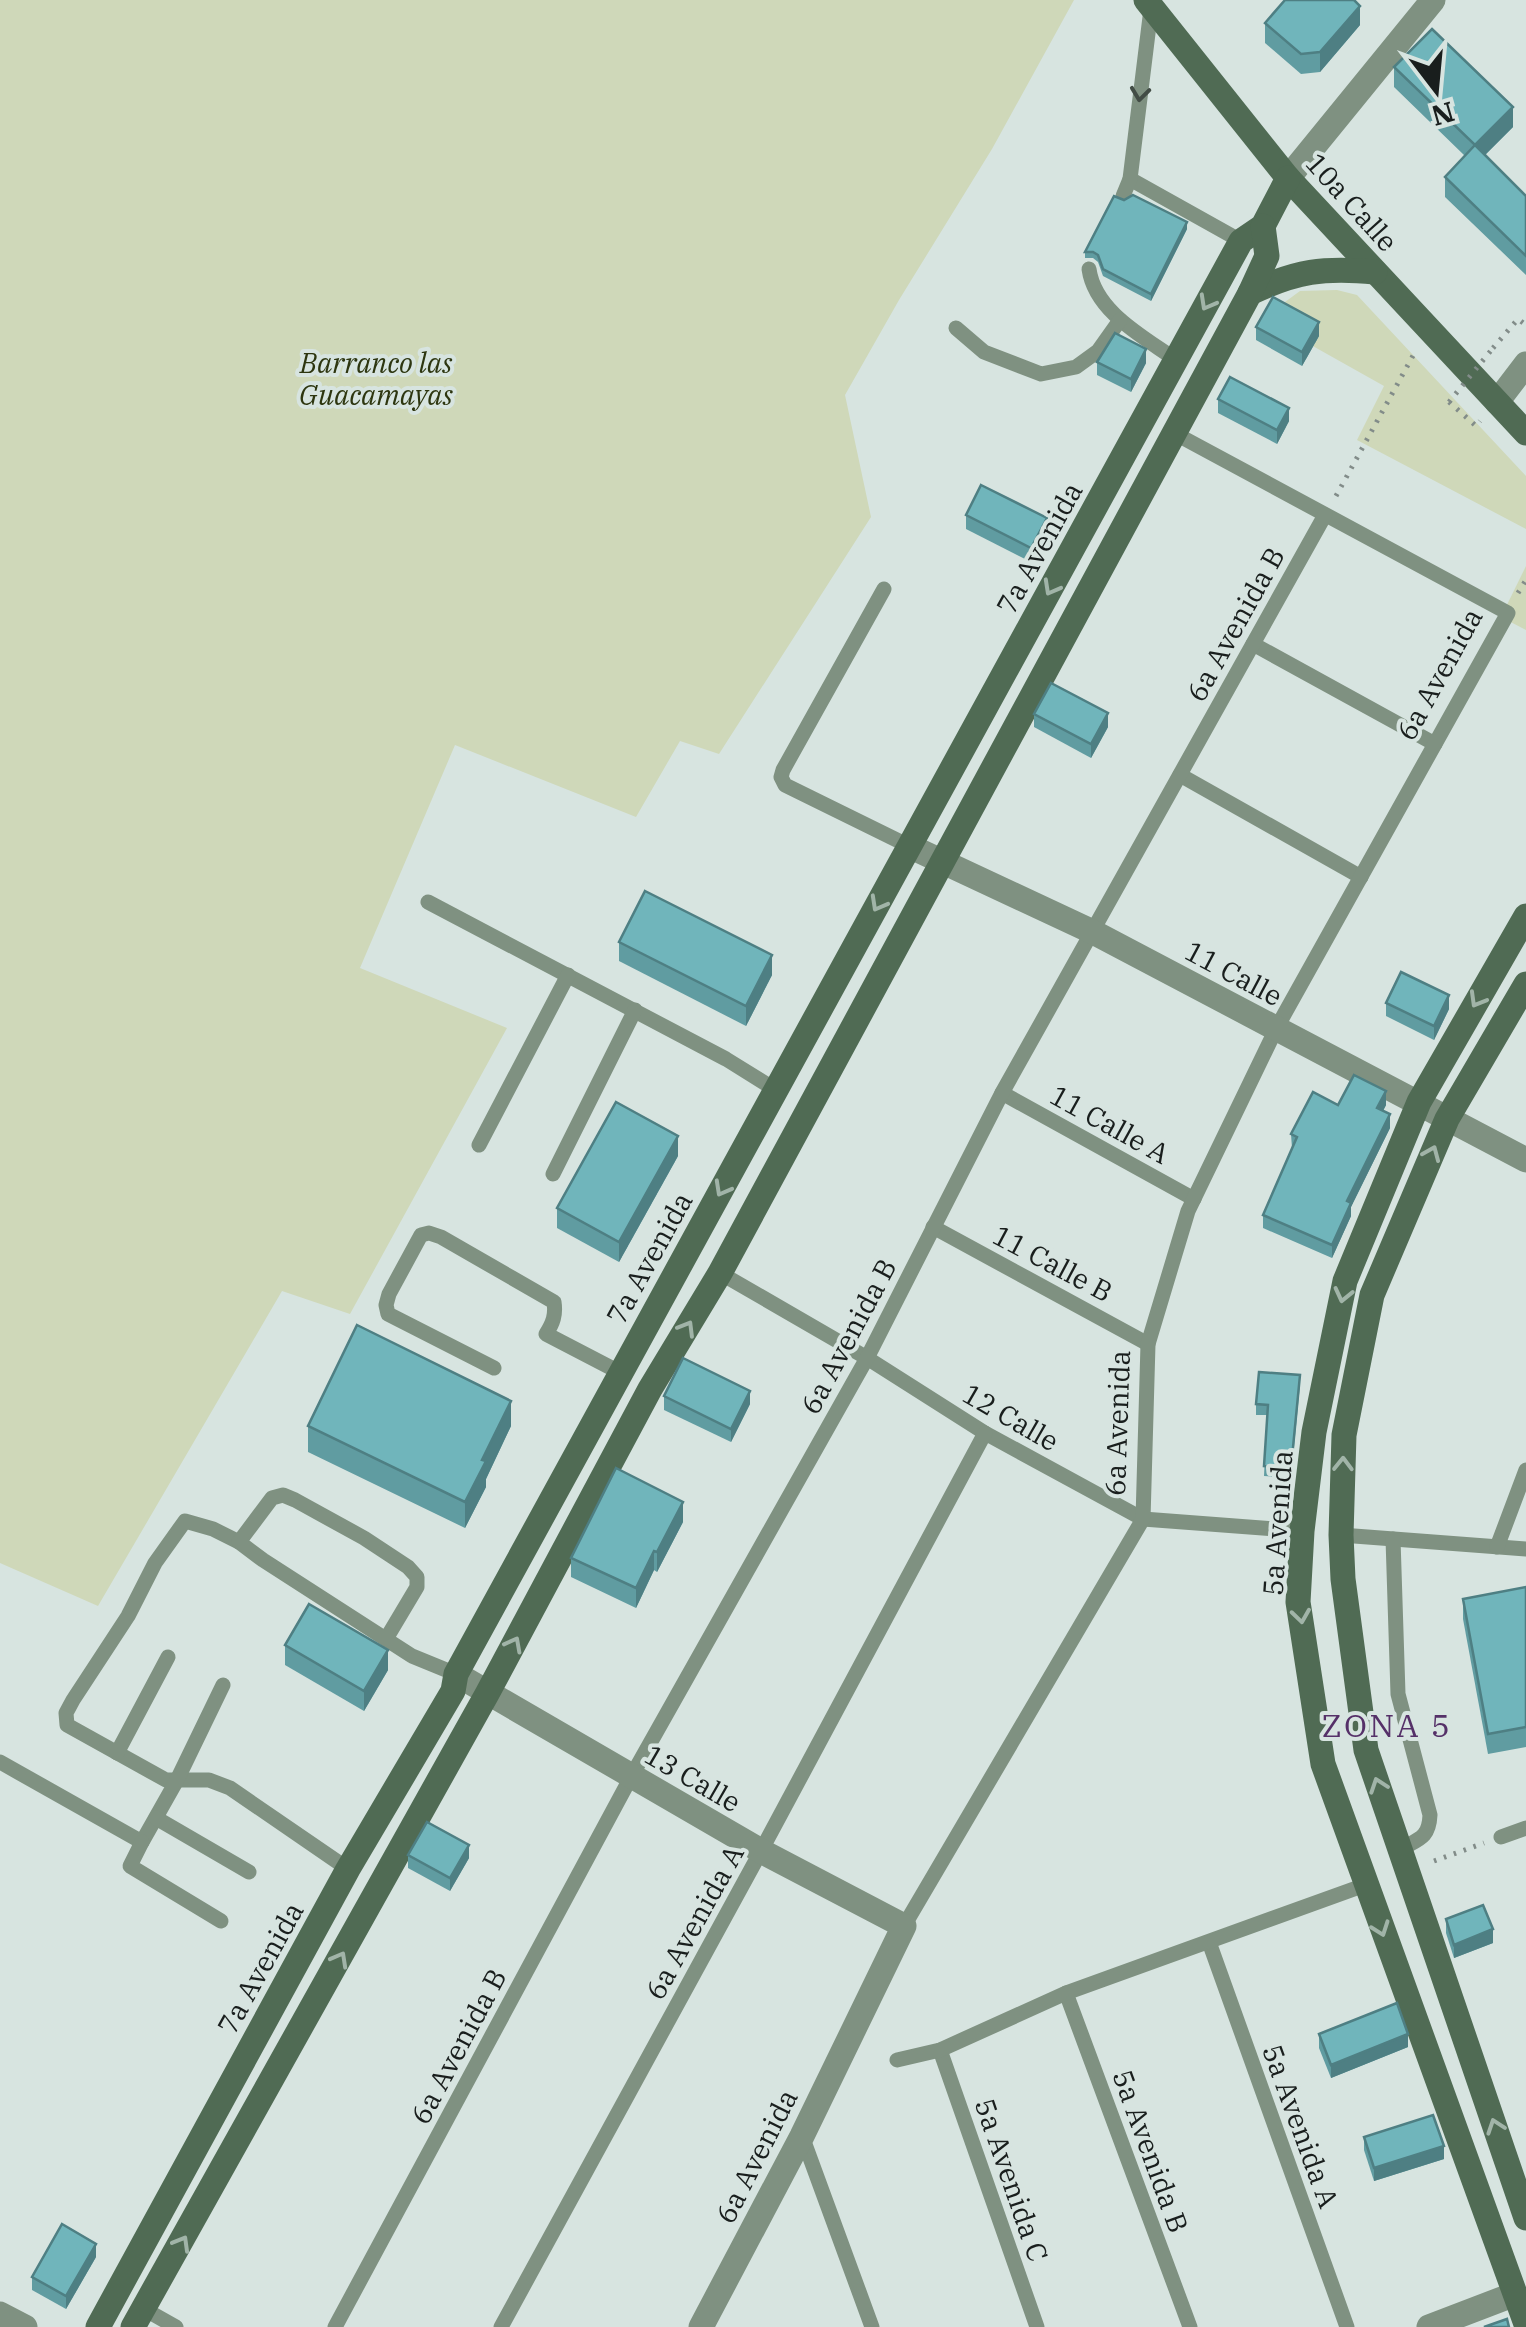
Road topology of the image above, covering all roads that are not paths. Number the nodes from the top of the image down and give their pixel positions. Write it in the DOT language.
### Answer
graph roads {
  1 [pos="1434,0"];
  2 [pos="1148,4"];
  3 [pos="1130,178"];
  4 [pos="1288,178"];
  5 [pos="1122,196"];
  6 [pos="1263,226"];
  7 [pos="1241,241"];
  8 [pos="1089,269"];
  9 [pos="1375,272"];
  10 [pos="1250,294"];
  11 [pos="1120,320"];
  12 [pos="956,328"];
  13 [pos="1176,360"];
  14 [pos="1526,364"];
  15 [pos="1496,402"];
  16 [pos="1174,433"];
  17 [pos="1526,433"];
  18 [pos="1325,515"];
  19 [pos="884,589"];
  20 [pos="1252,644"];
  21 [pos="1435,744"];
  22 [pos="1180,775"];
  23 [pos="909,846"];
  24 [pos="942,862"];
  25 [pos="1360,877"];
  26 [pos="428,902"];
  27 [pos="1526,916"];
  28 [pos="1093,932"];
  29 [pos="568,975"];
  30 [pos="1526,984"];
  31 [pos="635,1010"];
  32 [pos="1276,1029"];
  33 [pos="776,1090"];
  34 [pos="1002,1093"];
  35 [pos="1419,1104"];
  36 [pos="1446,1118"];
  37 [pos="479,1145"];
  38 [pos="1526,1160"];
  39 [pos="552,1174"];
  40 [pos="1194,1199"];
  41 [pos="933,1227"];
  42 [pos="720,1273"];
  43 [pos="1148,1344"];
  44 [pos="866,1358"];
  45 [pos="494,1368"];
  46 [pos="621,1372"];
  47 [pos="650,1388"];
  48 [pos="985,1433"];
  49 [pos="1526,1470"];
  50 [pos="1144,1519"];
  51 [pos="1302,1532"];
  52 [pos="1341,1535"];
  53 [pos="1393,1539"];
  54 [pos="238,1542"];
  55 [pos="1497,1547"];
  56 [pos="1526,1549"];
  57 [pos="386,1639"];
  58 [pos="168,1657"];
  59 [pos="456,1674"];
  60 [pos="223,1685"];
  61 [pos="488,1694"];
  62 [pos="117,1753"];
  63 [pos="0,1762"];
  64 [pos="631,1777"];
  65 [pos="176,1780"];
  66 [pos="156,1818"];
  67 [pos="1526,1828"];
  68 [pos="1501,1837"];
  69 [pos="142,1842"];
  70 [pos="761,1851"];
  71 [pos="1404,1860"];
  72 [pos="348,1870"];
  73 [pos="250,1872"];
  74 [pos="1366,1886"];
  75 [pos="220,1921"];
  76 [pos="904,1926"];
  77 [pos="1208,1942"];
  78 [pos="1066,1993"];
  79 [pos="940,2050"];
  80 [pos="898,2060"];
  81 [pos="802,2136"];
  82 [pos="1526,2218"];
  83 [pos="1515,2294"];
  84 [pos="0,2314"];
  85 [pos="138,2318"];
  86 [pos="1526,2324"];
  87 [pos="25,2327"];
  88 [pos="98,2327"];
  89 [pos="176,2327"];
  90 [pos="335,2327"];
  91 [pos="501,2327"];
  92 [pos="701,2327"];
  93 [pos="872,2327"];
  94 [pos="1037,2327"];
  95 [pos="1190,2327"];
  96 [pos="1347,2327"];
  97 [pos="1429,2327"];
  1 -- 4 [label="street, 7a Avenida"];
  2 -- 3 [label="lane, one-way"];
  2 -- 4 [label="street, 10a Calle"];
  3 -- 5 [label="lane"];
  3 -- 7 [label="lane"];
  4 -- 6 [label="street, 7a Avenida"];
  4 -- 9 [label="street, 10a Calle"];
  6 -- 7 [label="street, 7a Avenida"];
  6 -- 10 [label="street, 7a Avenida"];
  7 -- 13 [label="street, 7a Avenida, one-way"];
  8 -- 11 [label="lane"];
  9 -- 10 [label="street"];
  9 -- 15 [label="street, 10a Calle"];
  10 -- 16 [label="street, 7a Avenida"];
  11 -- 12 [label="lane"];
  11 -- 13 [label="lane"];
  13 -- 23 [label="street, 7a Avenida, one-way"];
  14 -- 15 [label="street"];
  15 -- 17 [label="street, 10a Calle"];
  16 -- 18 [label="lane"];
  16 -- 24 [label="street, 7a Avenida"];
  18 -- 20 [label="lane, 6a Avenida B"];
  18 -- 21 [label="lane, 6a Avenida"];
  19 -- 23 [label="lane"];
  20 -- 21 [label="lane"];
  20 -- 22 [label="lane, 6a Avenida B"];
  21 -- 25 [label="lane, 6a Avenida"];
  22 -- 25 [label="lane"];
  22 -- 28 [label="lane, 6a Avenida B"];
  23 -- 24 [label="street, 11 Calle"];
  23 -- 33 [label="street, 7a Avenida, one-way"];
  24 -- 28 [label="street, 11 Calle"];
  24 -- 42 [label="street, 7a Avenida"];
  25 -- 32 [label="lane, 6a Avenida"];
  26 -- 29 [label="lane"];
  27 -- 35 [label="street, 5a Avenida, one-way"];
  28 -- 32 [label="street, 11 Calle"];
  28 -- 34 [label="lane, 6a Avenida B"];
  29 -- 31 [label="lane"];
  29 -- 37 [label="lane"];
  30 -- 36 [label="street"];
  31 -- 33 [label="lane"];
  31 -- 39 [label="lane"];
  32 -- 35 [label="street, 11 Calle"];
  32 -- 40 [label="lane, 6a Avenida"];
  33 -- 46 [label="street, 7a Avenida, one-way"];
  34 -- 40 [label="lane, 11 Calle A"];
  34 -- 41 [label="lane, 6a Avenida B"];
  35 -- 36 [label="street, 11 Calle"];
  35 -- 51 [label="street, 5a Avenida, one-way"];
  36 -- 38 [label="street, 11 Calle"];
  52 -- 36 [label="street, one-way"];
  40 -- 43 [label="lane, 6a Avenida"];
  41 -- 43 [label="lane, 11 Calle B"];
  41 -- 44 [label="lane, 6a Avenida B"];
  42 -- 44 [label="lane, 12 Calle"];
  47 -- 42 [label="street, 7a Avenida, one-way"];
  43 -- 50 [label="lane, 6a Avenida"];
  44 -- 48 [label="lane, 12 Calle"];
  44 -- 64 [label="lane, 6a Avenida B"];
  45 -- 46 [label="lane"];
  46 -- 47 [label="street"];
  46 -- 59 [label="street, 7a Avenida"];
  61 -- 47 [label="street, 7a Avenida, one-way"];
  48 -- 50 [label="lane, 12 Calle"];
  48 -- 70 [label="lane, 6a Avenida A"];
  49 -- 55 [label="lane"];
  50 -- 51 [label="lane, 12 Calle"];
  50 -- 76 [label="lane, 6a Avenida"];
  51 -- 74 [label="street, 5a Avenida, one-way"];
  52 -- 53 [label="lane"];
  71 -- 52 [label="street, one-way"];
  53 -- 55 [label="lane"];
  53 -- 71 [label="lane"];
  54 -- 57 [label="lane"];
  54 -- 57 [label="lane"];
  54 -- 62 [label="lane"];
  55 -- 56 [label="lane"];
  57 -- 59 [label="lane"];
  58 -- 62 [label="lane"];
  59 -- 61 [label="street, 13 Calle"];
  59 -- 72 [label="street, 7a Avenida"];
  60 -- 65 [label="lane"];
  61 -- 64 [label="street, 13 Calle"];
  85 -- 61 [label="street, 7a Avenida, one-way"];
  62 -- 65 [label="lane"];
  63 -- 69 [label="lane"];
  64 -- 70 [label="street, 13 Calle"];
  64 -- 90 [label="lane, 6a Avenida B"];
  65 -- 66 [label="lane"];
  65 -- 72 [label="lane"];
  66 -- 69 [label="lane"];
  66 -- 73 [label="lane"];
  67 -- 68 [label="lane"];
  69 -- 75 [label="lane"];
  70 -- 76 [label="street, 13 Calle"];
  70 -- 91 [label="lane, 6a Avenida A"];
  82 -- 71 [label="street, one-way"];
  72 -- 88 [label="street, 7a Avenida"];
  74 -- 77 [label="lane"];
  74 -- 83 [label="street, 5a Avenida, one-way"];
  76 -- 81 [label="street, 6a Avenida"];
  77 -- 78 [label="lane"];
  77 -- 96 [label="lane, 5a Avenida A"];
  78 -- 79 [label="lane"];
  78 -- 95 [label="lane, 5a Avenida B"];
  79 -- 80 [label="lane"];
  79 -- 94 [label="lane, 5a Avenida C"];
  81 -- 92 [label="street, 6a Avenida"];
  81 -- 93 [label="lane"];
  83 -- 86 [label="street, 5a Avenida"];
  83 -- 97 [label="street"];
  84 -- 87 [label="street"];
  85 -- 89 [label="lane"];
}
